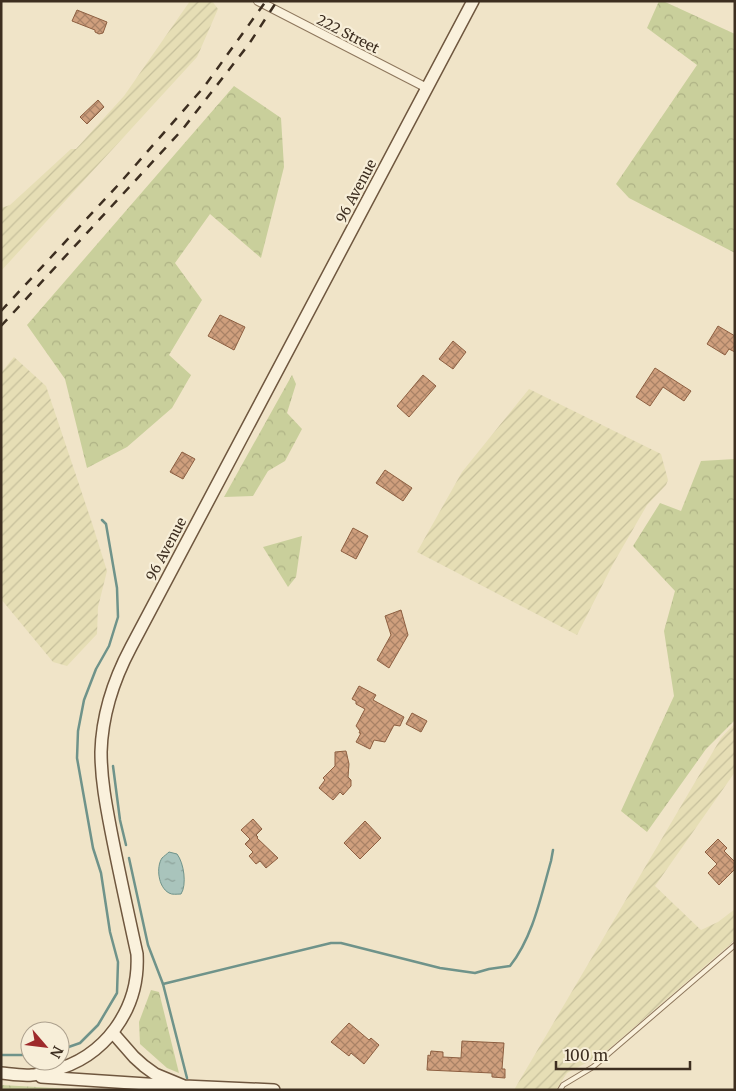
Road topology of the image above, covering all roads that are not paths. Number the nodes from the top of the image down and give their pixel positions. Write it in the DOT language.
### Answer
graph roads {
  1 [pos="258,1"];
  2 [pos="473,1"];
  3 [pos="427,88"];
  4 [pos="735,945"];
  5 [pos="113,1033"];
  6 [pos="1,1073"];
  7 [pos="33,1075"];
  8 [pos="184,1086"];
  9 [pos="274,1090"];
  10 [pos="560,1090"];
  1 -- 3 [label="street, 222 Street"];
  2 -- 3 [label="main road, 96 Avenue"];
  3 -- 5 [label="main road, 96 Avenue"];
  4 -- 10 [label="lane"];
  5 -- 7 [label="main road, 96 Avenue"];
  5 -- 8 [label="main road"];
  6 -- 7 [label="main road, 96 Avenue"];
  7 -- 8 [label="main road"];
  8 -- 9 [label="main road"];
}
